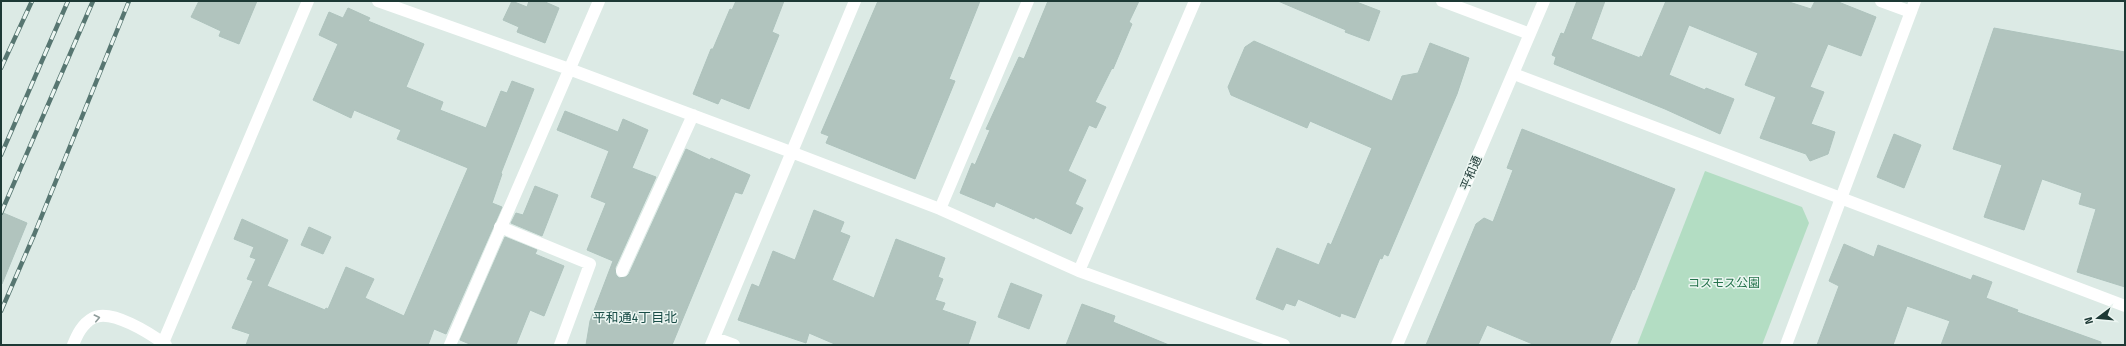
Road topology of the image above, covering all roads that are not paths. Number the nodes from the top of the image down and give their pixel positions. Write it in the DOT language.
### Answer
graph roads {
  1 [pos="308,1"];
  2 [pos="378,1"];
  3 [pos="599,1"];
  4 [pos="855,1"];
  5 [pos="1028,1"];
  6 [pos="1195,1"];
  7 [pos="1442,1"];
  8 [pos="1544,1"];
  9 [pos="1881,1"];
  10 [pos="1913,7"];
  11 [pos="1530,34"];
  12 [pos="569,69"];
  13 [pos="1514,74"];
  14 [pos="693,115"];
  15 [pos="791,152"];
  16 [pos="1842,198"];
  17 [pos="940,209"];
  18 [pos="500,227"];
  19 [pos="622,271"];
  20 [pos="1079,271"];
  21 [pos="2125,306"];
  22 [pos="713,342"];
  23 [pos="164,344"];
  24 [pos="73,345"];
  25 [pos="450,345"];
  26 [pos="560,345"];
  27 [pos="734,345"];
  28 [pos="1284,345"];
  29 [pos="1397,345"];
  30 [pos="1786,345"];
  1 -- 23 [label="street"];
  2 -- 12 [label="street"];
  3 -- 12 [label="street"];
  4 -- 15 [label="street"];
  5 -- 17 [label="street"];
  6 -- 20 [label="street"];
  7 -- 11 [label="street"];
  8 -- 11 [label="street, 平和通"];
  9 -- 10 [label="street"];
  10 -- 16 [label="street"];
  11 -- 13 [label="street, 平和通"];
  12 -- 14 [label="street"];
  12 -- 18 [label="street"];
  13 -- 16 [label="street"];
  13 -- 29 [label="street, 平和通"];
  14 -- 15 [label="street"];
  14 -- 19 [label="street"];
  15 -- 17 [label="street"];
  15 -- 22 [label="street"];
  16 -- 21 [label="street"];
  16 -- 30 [label="street"];
  17 -- 20 [label="street"];
  18 -- 25 [label="street"];
  18 -- 26 [label="street"];
  20 -- 28 [label="street"];
  22 -- 27 [label="street"];
  24 -- 23 [label="street, one-way"];
}
